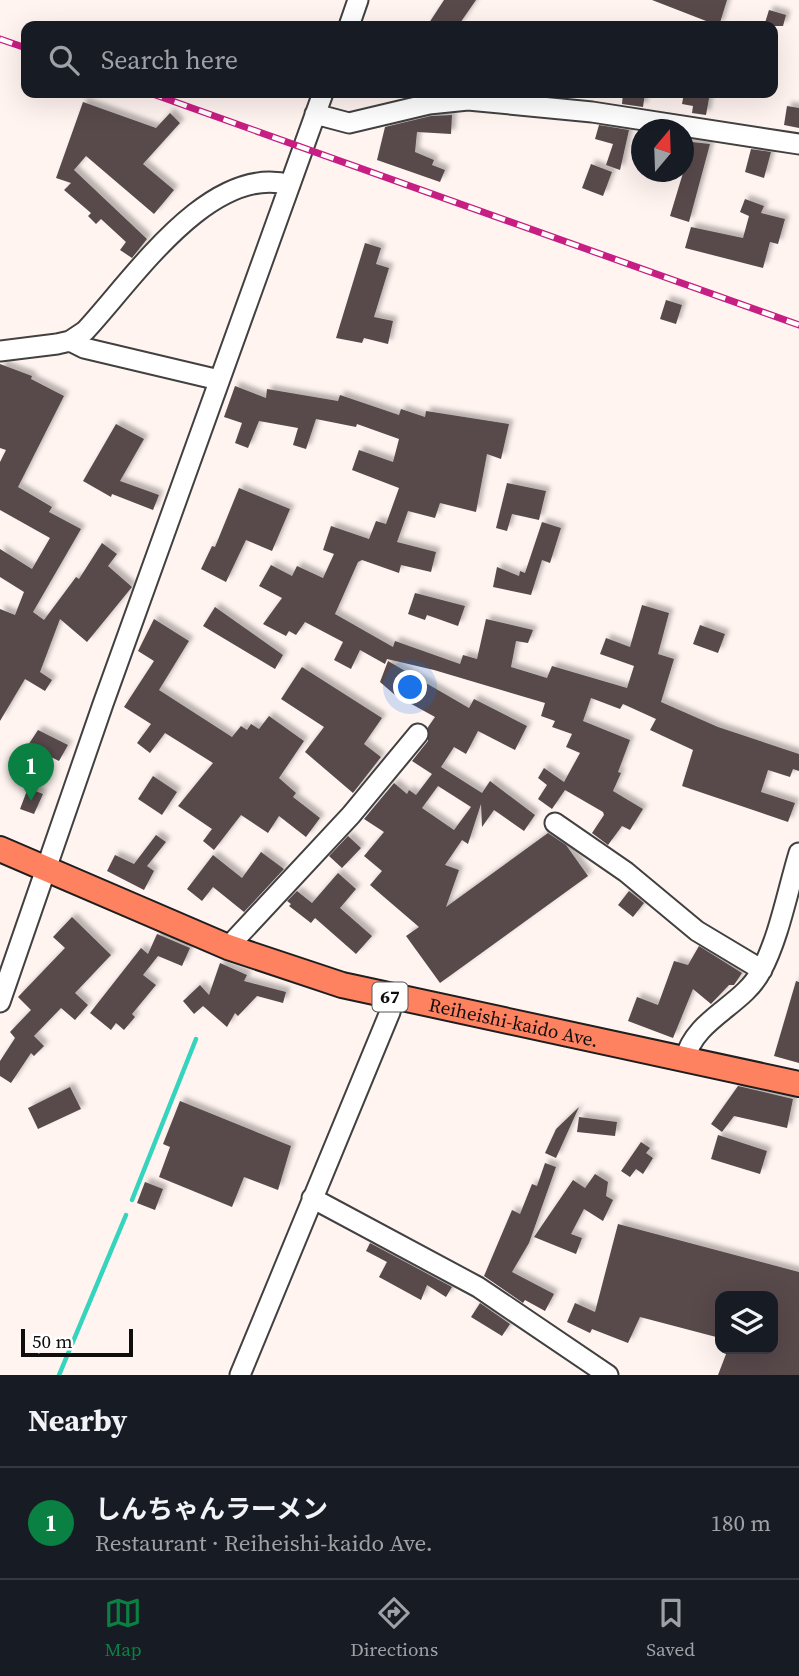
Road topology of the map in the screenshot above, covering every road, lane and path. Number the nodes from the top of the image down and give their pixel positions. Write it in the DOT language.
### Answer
graph roads {
  1 [pos="358,0"];
  2 [pos="351,21"];
  3 [pos="321,98"];
  4 [pos="315,114"];
  5 [pos="799,144"];
  6 [pos="290,185"];
  7 [pos="70,341"];
  8 [pos="0,351"];
  9 [pos="219,380"];
  10 [pos="418,734"];
  11 [pos="555,823"];
  12 [pos="0,849"];
  13 [pos="799,853"];
  14 [pos="44,870"];
  15 [pos="228,947"];
  16 [pos="762,970"];
  17 [pos="394,997"];
  18 [pos="0,1002"];
  19 [pos="685,1059"];
  20 [pos="799,1084"];
  21 [pos="312,1198"];
  22 [pos="240,1375"];
  23 [pos="608,1375"];
  1 -- 2 [label="street"];
  3 -- 4 [label="street"];
  4 -- 5 [label="street"];
  4 -- 6 [label="street"];
  6 -- 7 [label="street"];
  6 -- 9 [label="street"];
  7 -- 8 [label="street"];
  7 -- 9 [label="street"];
  9 -- 14 [label="street"];
  10 -- 15 [label="street"];
  11 -- 16 [label="street"];
  12 -- 14 [label="main road, Reiheishi-kaido Ave. / 67"];
  13 -- 16 [label="street"];
  14 -- 15 [label="main road, Reiheishi-kaido Ave. / 67"];
  14 -- 18 [label="street"];
  15 -- 17 [label="main road, Reiheishi-kaido Ave. / 67"];
  16 -- 19 [label="street"];
  17 -- 19 [label="main road, Reiheishi-kaido Ave. / 67"];
  17 -- 21 [label="street"];
  19 -- 20 [label="main road, Reiheishi-kaido Ave. / 67"];
  21 -- 22 [label="street"];
  21 -- 23 [label="street"];
}
